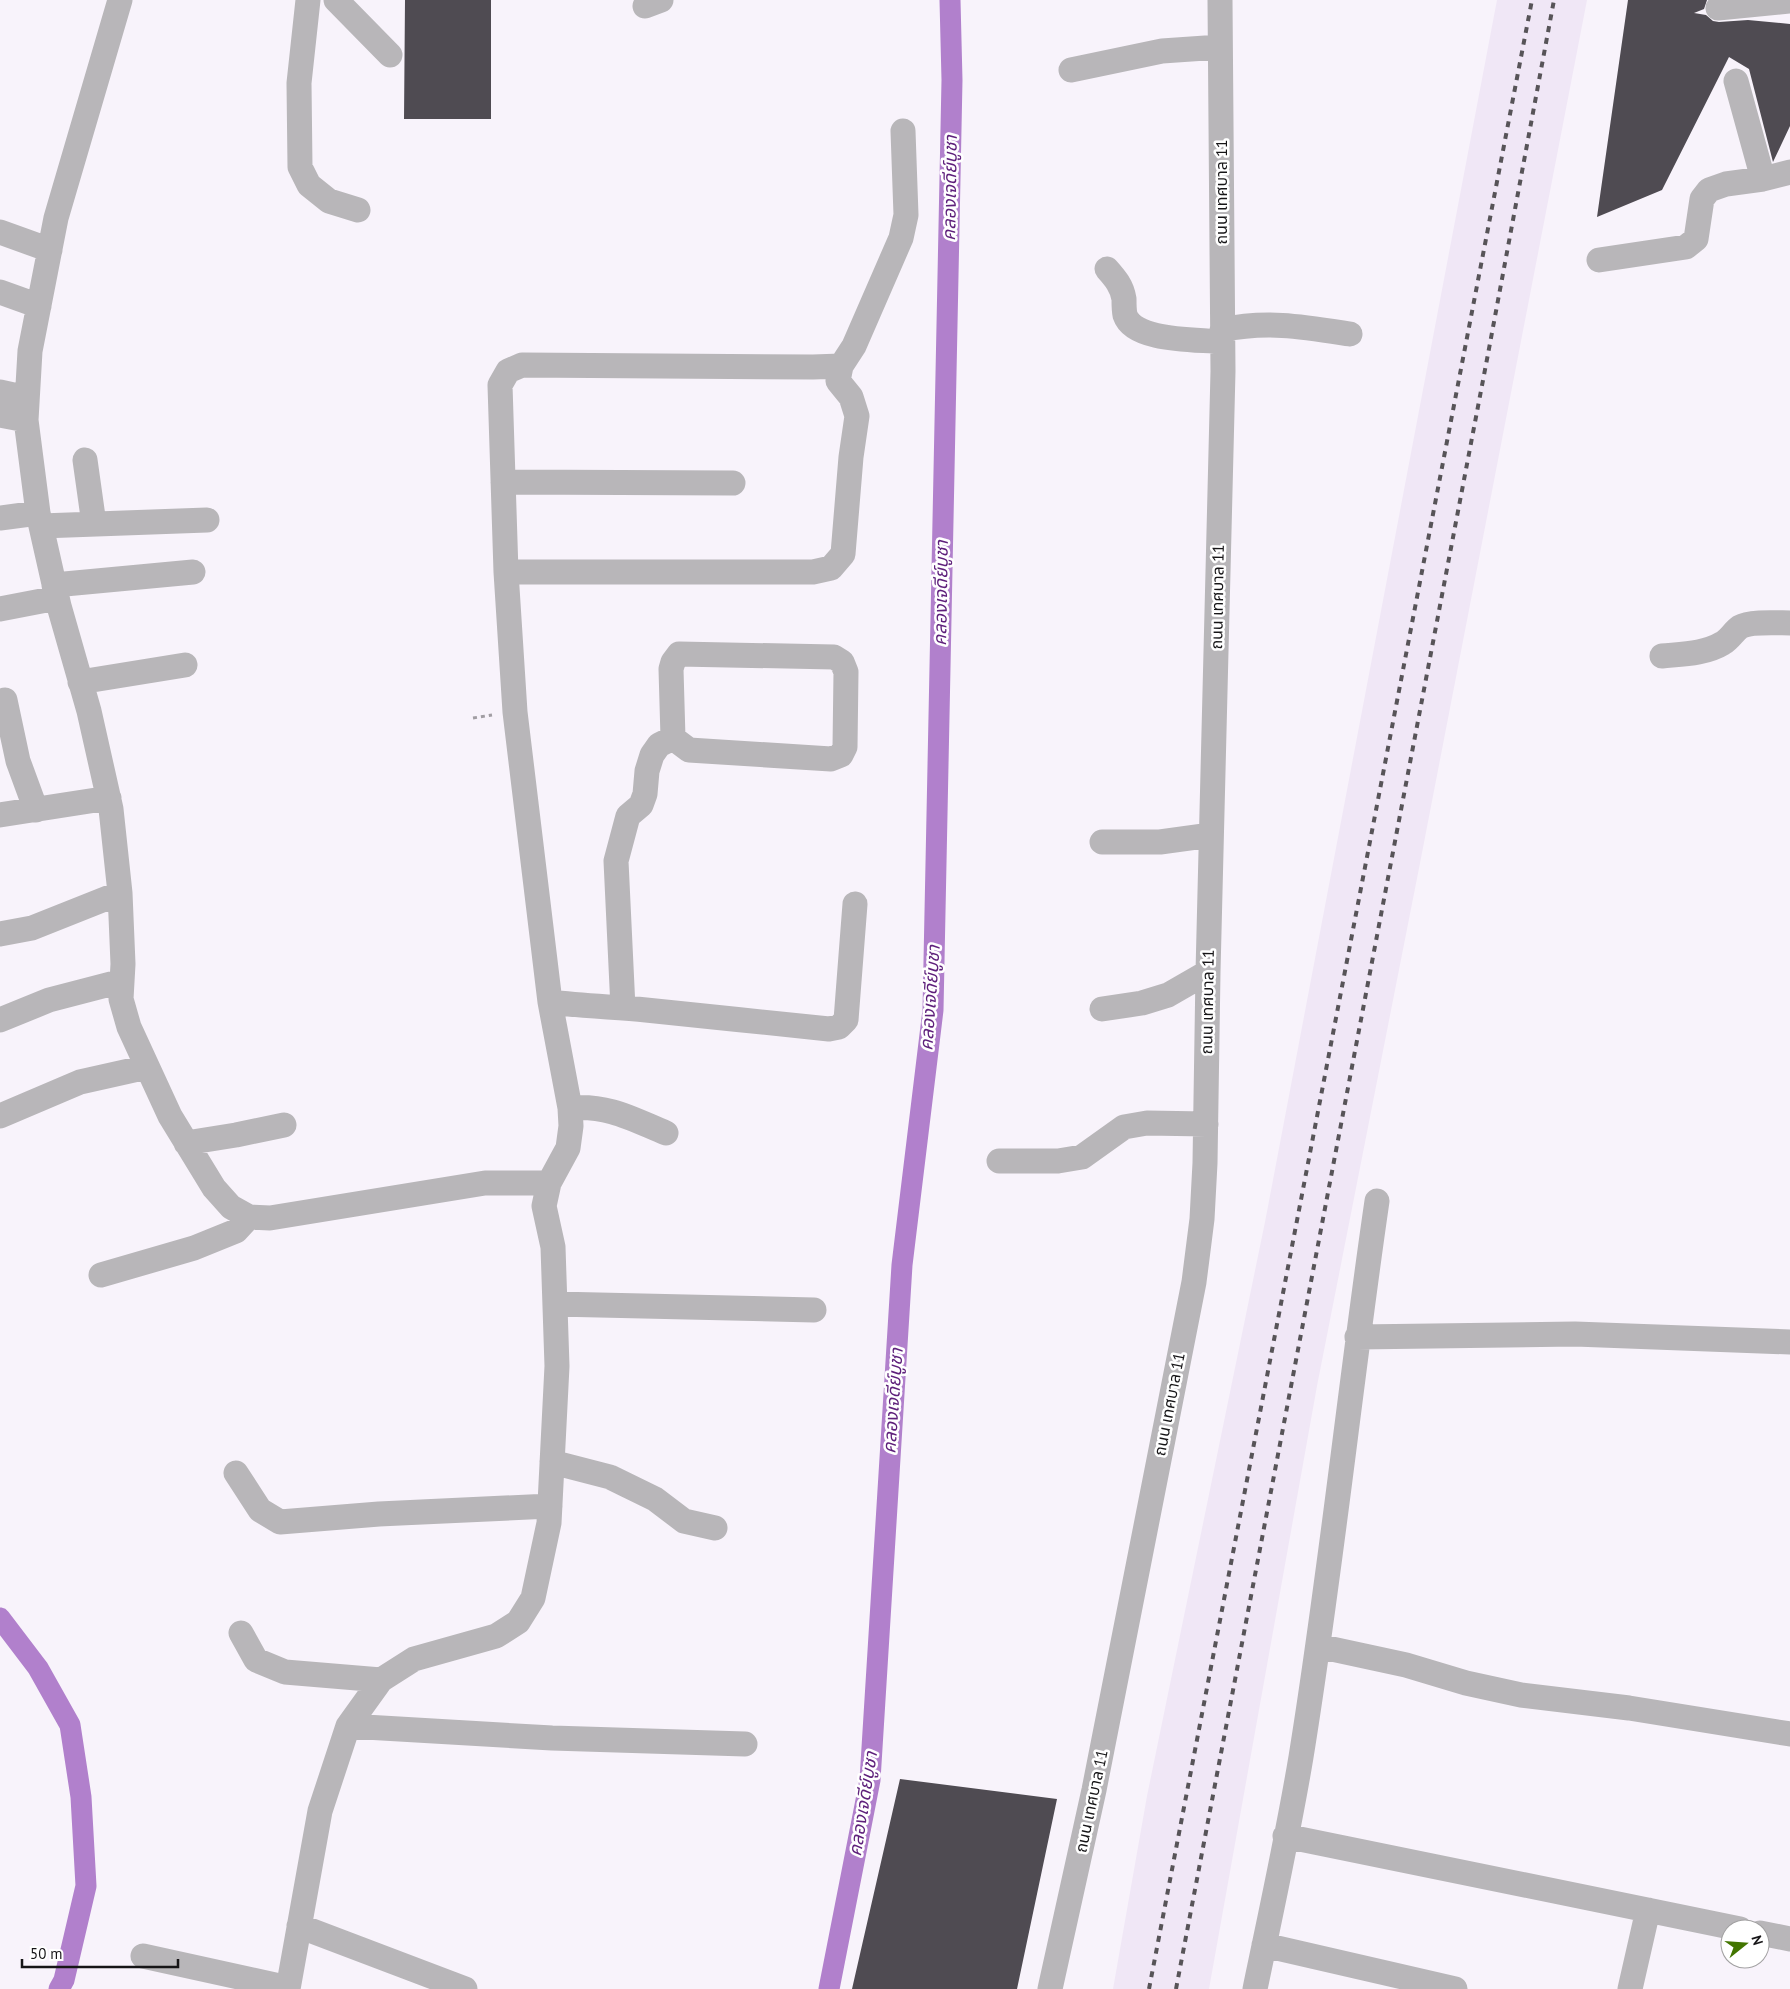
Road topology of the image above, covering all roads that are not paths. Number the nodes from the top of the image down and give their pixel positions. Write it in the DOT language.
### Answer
graph roads {
  1 [pos="120,0"];
  2 [pos="308,0"];
  3 [pos="336,0"];
  4 [pos="1220,0"];
  5 [pos="1790,1"];
  6 [pos="1718,8"];
  7 [pos="1220,47"];
  8 [pos="390,55"];
  9 [pos="1071,70"];
  10 [pos="1736,82"];
  11 [pos="903,131"];
  12 [pos="1790,172"];
  13 [pos="1763,180"];
  14 [pos="358,210"];
  15 [pos="0,232"];
  16 [pos="50,250"];
  17 [pos="1599,260"];
  18 [pos="1107,269"];
  19 [pos="0,292"];
  20 [pos="39,306"];
  21 [pos="1350,334"];
  22 [pos="1222,336"];
  23 [pos="841,366"];
  24 [pos="0,392"];
  25 [pos="27,409"];
  26 [pos="0,415"];
  27 [pos="85,460"];
  28 [pos="503,482"];
  29 [pos="733,484"];
  30 [pos="0,518"];
  31 [pos="39,520"];
  32 [pos="207,520"];
  33 [pos="94,524"];
  34 [pos="192,572"];
  35 [pos="506,572"];
  36 [pos="56,592"];
  37 [pos="0,609"];
  38 [pos="1790,623"];
  39 [pos="1662,656"];
  40 [pos="185,665"];
  41 [pos="80,682"];
  42 [pos="5,700"];
  43 [pos="673,738"];
  44 [pos="109,798"];
  45 [pos="36,810"];
  46 [pos="0,815"];
  47 [pos="1211,835"];
  48 [pos="1102,842"];
  49 [pos="120,893"];
  50 [pos="855,904"];
  51 [pos="0,934"];
  52 [pos="1208,972"];
  53 [pos="122,981"];
  54 [pos="550,1002"];
  55 [pos="623,1008"];
  56 [pos="1102,1009"];
  57 [pos="0,1020"];
  58 [pos="147,1067"];
  59 [pos="570,1108"];
  60 [pos="0,1116"];
  61 [pos="1206,1124"];
  62 [pos="284,1125"];
  63 [pos="666,1133"];
  64 [pos="186,1143"];
  65 [pos="999,1161"];
  66 [pos="549,1183"];
  67 [pos="1377,1201"];
  68 [pos="249,1217"];
  69 [pos="101,1275"];
  70 [pos="555,1304"];
  71 [pos="814,1310"];
  72 [pos="1357,1337"];
  73 [pos="1790,1342"];
  74 [pos="552,1462"];
  75 [pos="236,1472"];
  76 [pos="550,1506"];
  77 [pos="715,1528"];
  78 [pos="241,1633"];
  79 [pos="1318,1646"];
  80 [pos="381,1680"];
  81 [pos="348,1726"];
  82 [pos="1790,1734"];
  83 [pos="745,1744"];
  84 [pos="1285,1836"];
  85 [pos="1648,1910"];
  86 [pos="1720,1925"];
  87 [pos="300,1926"];
  88 [pos="1770,1935"];
  89 [pos="1790,1939"];
  90 [pos="1264,1945"];
  91 [pos="142,1956"];
  92 [pos="282,1986"];
  93 [pos="465,1989"];
  94 [pos="1050,1989"];
  95 [pos="1255,1989"];
  96 [pos="1455,1989"];
  97 [pos="1630,1989"];
  1 -- 16 [label="street"];
  2 -- 14 [label="street"];
  3 -- 8 [label="street"];
  4 -- 7 [label="street, ถนน เทศบาล 11"];
  5 -- 6 [label="street"];
  7 -- 9 [label="street"];
  7 -- 22 [label="street, ถนน เทศบาล 11"];
  10 -- 13 [label="street"];
  11 -- 23 [label="street"];
  12 -- 13 [label="street"];
  13 -- 17 [label="street"];
  15 -- 16 [label="street"];
  16 -- 20 [label="street"];
  18 -- 22 [label="street"];
  19 -- 20 [label="street"];
  20 -- 25 [label="street"];
  21 -- 22 [label="street"];
  22 -- 47 [label="street, ถนน เทศบาล 11"];
  23 -- 28 [label="street"];
  23 -- 35 [label="street"];
  24 -- 25 [label="street"];
  25 -- 26 [label="street"];
  25 -- 31 [label="street"];
  27 -- 33 [label="street"];
  28 -- 29 [label="street"];
  28 -- 35 [label="street"];
  30 -- 31 [label="street"];
  31 -- 33 [label="street"];
  31 -- 36 [label="street"];
  32 -- 33 [label="street"];
  34 -- 36 [label="street"];
  35 -- 54 [label="street"];
  36 -- 37 [label="street"];
  36 -- 41 [label="street"];
  38 -- 39 [label="street"];
  40 -- 41 [label="street"];
  41 -- 44 [label="street"];
  42 -- 45 [label="street"];
  43 -- 43 [label="street"];
  43 -- 55 [label="street"];
  44 -- 45 [label="street"];
  44 -- 49 [label="street"];
  45 -- 46 [label="street"];
  47 -- 48 [label="street"];
  47 -- 52 [label="street, ถนน เทศบาล 11"];
  49 -- 51 [label="street"];
  49 -- 53 [label="street"];
  50 -- 55 [label="street"];
  52 -- 56 [label="street"];
  52 -- 61 [label="street, ถนน เทศบาล 11"];
  53 -- 57 [label="street"];
  53 -- 58 [label="street"];
  54 -- 55 [label="street"];
  54 -- 59 [label="street"];
  58 -- 60 [label="street"];
  58 -- 64 [label="street"];
  59 -- 63 [label="street"];
  59 -- 66 [label="street"];
  61 -- 65 [label="street"];
  61 -- 94 [label="street, ถนน เทศบาล 11"];
  62 -- 64 [label="street"];
  64 -- 68 [label="street"];
  66 -- 68 [label="street"];
  66 -- 70 [label="street"];
  67 -- 72 [label="street"];
  68 -- 69 [label="street"];
  70 -- 71 [label="street"];
  70 -- 74 [label="street"];
  72 -- 73 [label="street"];
  72 -- 79 [label="street"];
  74 -- 76 [label="street"];
  74 -- 77 [label="street"];
  75 -- 76 [label="street"];
  76 -- 80 [label="street"];
  78 -- 80 [label="street"];
  79 -- 82 [label="street"];
  79 -- 84 [label="street"];
  80 -- 81 [label="street"];
  81 -- 83 [label="street"];
  81 -- 87 [label="street"];
  84 -- 85 [label="street"];
  84 -- 90 [label="street"];
  85 -- 86 [label="street"];
  85 -- 97 [label="street"];
  87 -- 92 [label="street"];
  87 -- 93 [label="street"];
  88 -- 89 [label="street"];
  90 -- 95 [label="street"];
  90 -- 96 [label="street"];
  91 -- 92 [label="street"];
}
